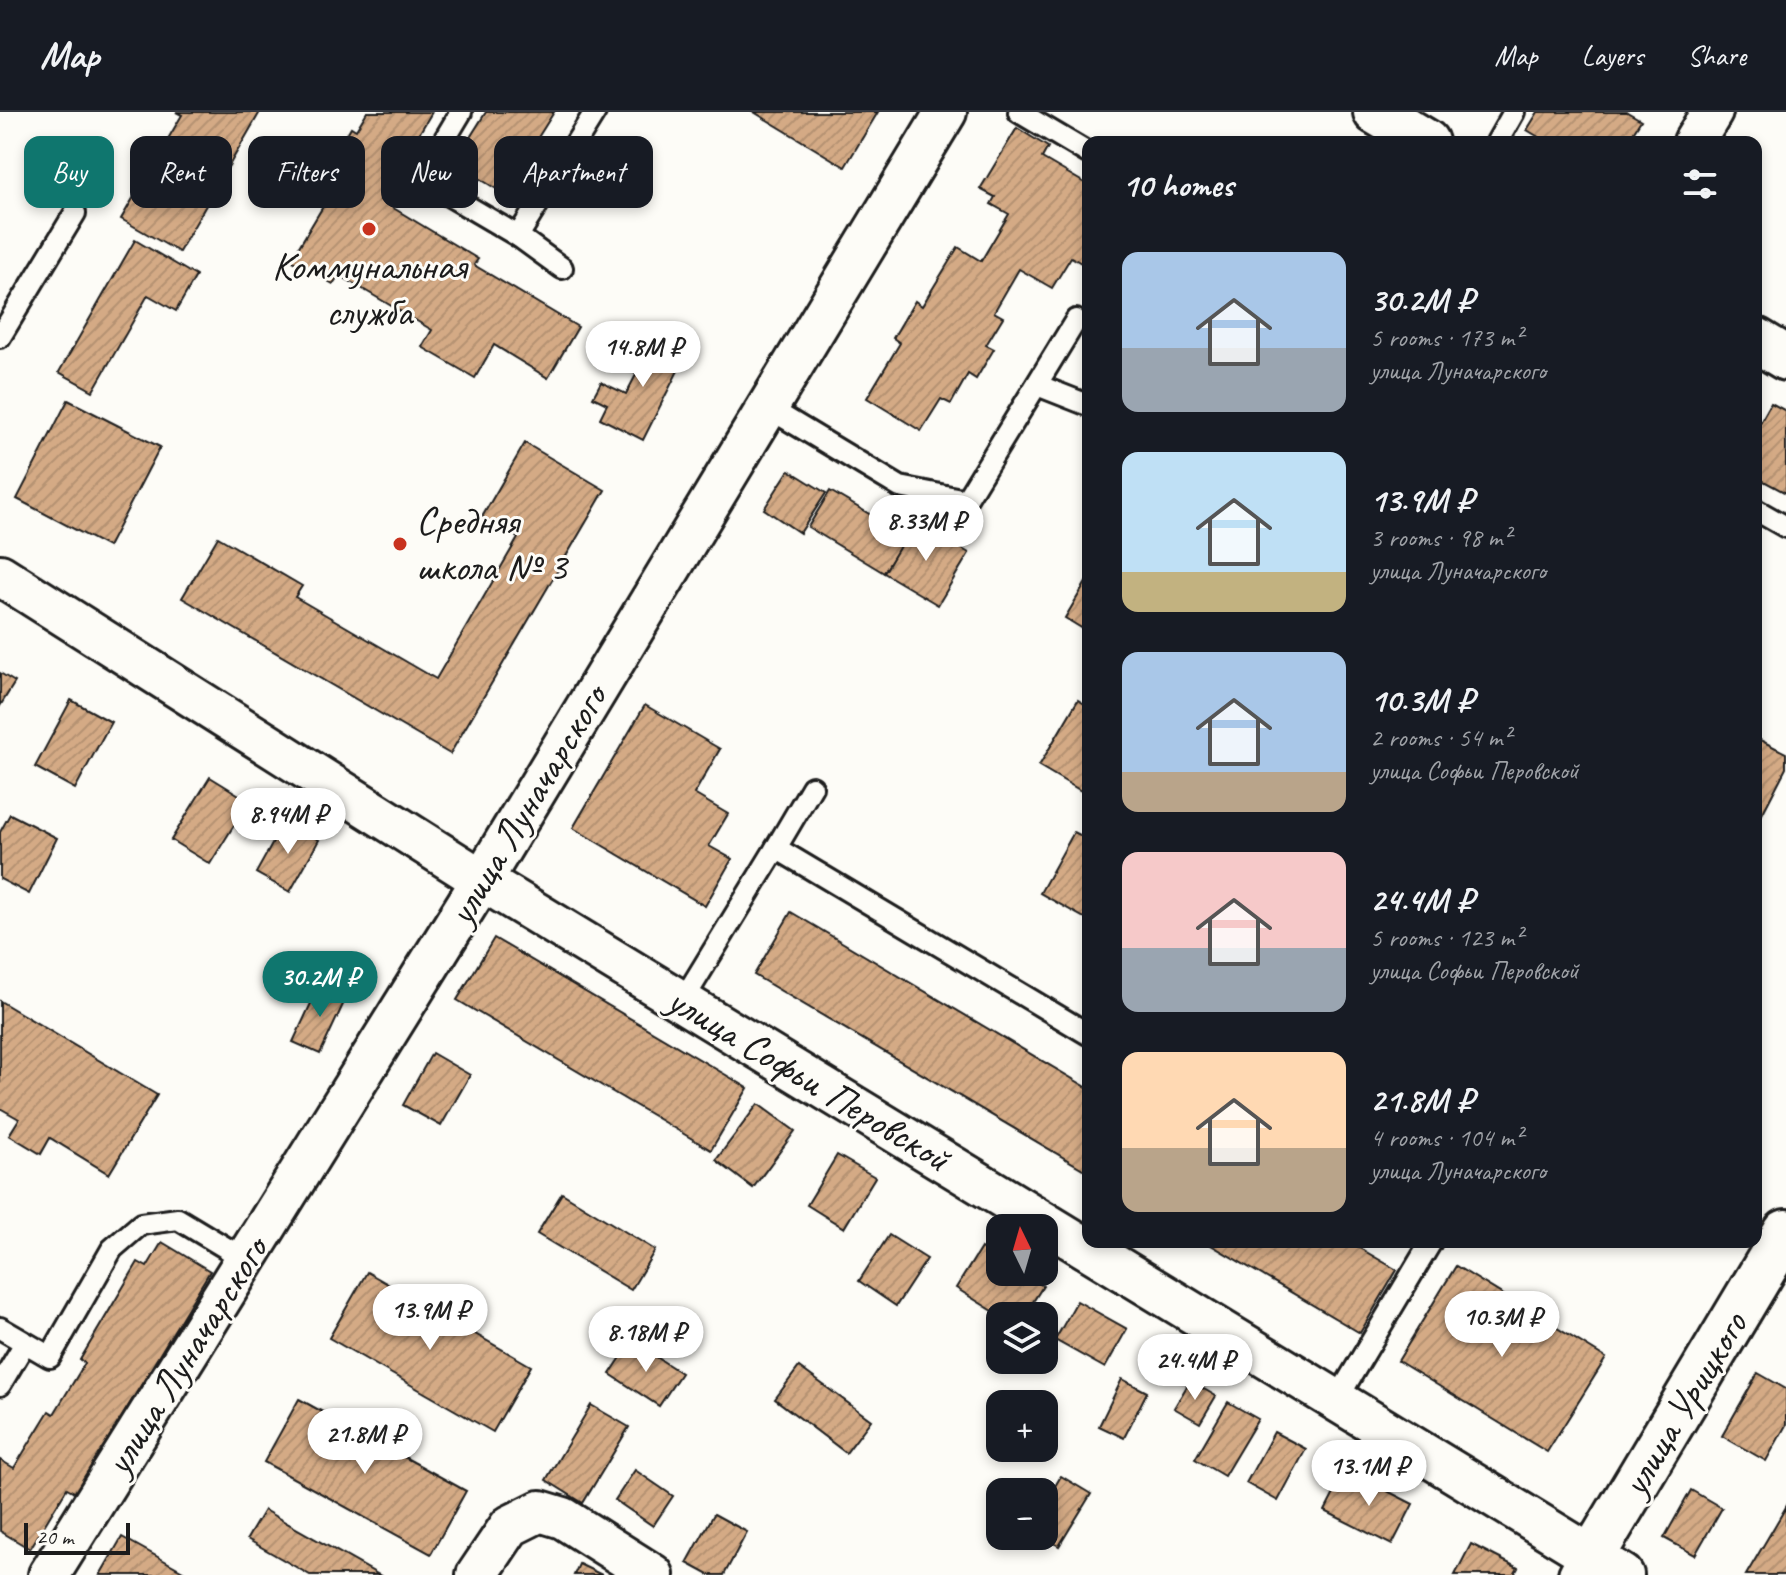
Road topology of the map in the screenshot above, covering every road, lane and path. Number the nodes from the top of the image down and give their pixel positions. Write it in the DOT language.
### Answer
graph roads {
  1 [pos="461,112"];
  2 [pos="595,112"];
  3 [pos="946,112"];
  4 [pos="1019,112"];
  5 [pos="1376,112"];
  6 [pos="1514,112"];
  7 [pos="1712,112"];
  8 [pos="1416,136"];
  9 [pos="1500,136"];
  10 [pos="1698,136"];
  11 [pos="1082,149"];
  12 [pos="75,213"];
  13 [pos="518,236"];
  14 [pos="562,268"];
  15 [pos="1076,320"];
  16 [pos="0,337"];
  17 [pos="1762,344"];
  18 [pos="1786,358"];
  19 [pos="1037,385"];
  20 [pos="1082,403"];
  21 [pos="767,407"];
  22 [pos="1762,513"];
  23 [pos="1786,527"];
  24 [pos="0,575"];
  25 [pos="812,787"];
  26 [pos="776,848"];
  27 [pos="482,880"];
  28 [pos="682,1002"];
  29 [pos="1082,1030"];
  30 [pos="1786,1232"];
  31 [pos="1082,1246"];
  32 [pos="1085,1248"];
  33 [pos="1427,1248"];
  34 [pos="246,1260"];
  35 [pos="0,1328"];
  36 [pos="25,1343"];
  37 [pos="0,1385"];
  38 [pos="1336,1401"];
  39 [pos="1599,1569"];
  40 [pos="49,1575"];
  41 [pos="477,1575"];
  42 [pos="653,1575"];
  1 -- 13 [label="lane"];
  2 -- 13 [label="lane"];
  3 -- 21 [label="street, улица Луначарского"];
  4 -- 11 [label="lane"];
  5 -- 8 [label="main road"];
  6 -- 9 [label="lane"];
  7 -- 10 [label="street"];
  12 -- 16 [label="lane"];
  13 -- 14 [label="lane"];
  15 -- 19 [label="lane"];
  17 -- 18 [label="main road"];
  19 -- 20 [label="lane"];
  19 -- 21 [label="lane"];
  21 -- 27 [label="street, улица Луначарского"];
  22 -- 23 [label="lane"];
  24 -- 27 [label="street, улица Софьи Перовской"];
  25 -- 26 [label="lane"];
  26 -- 28 [label="lane"];
  26 -- 29 [label="lane"];
  27 -- 28 [label="street, улица Софьи Перовской"];
  27 -- 34 [label="street, улица Луначарского"];
  28 -- 31 [label="street, улица Софьи Перовской"];
  30 -- 39 [label="main road, улица Урицкого"];
  32 -- 38 [label="street, улица Софьи Перовской"];
  33 -- 38 [label="lane"];
  34 -- 36 [label="lane"];
  34 -- 40 [label="street, улица Луначарского"];
  35 -- 36 [label="lane"];
  36 -- 37 [label="lane"];
  38 -- 39 [label="street, улица Софьи Перовской"];
  41 -- 42 [label="street"];
}
